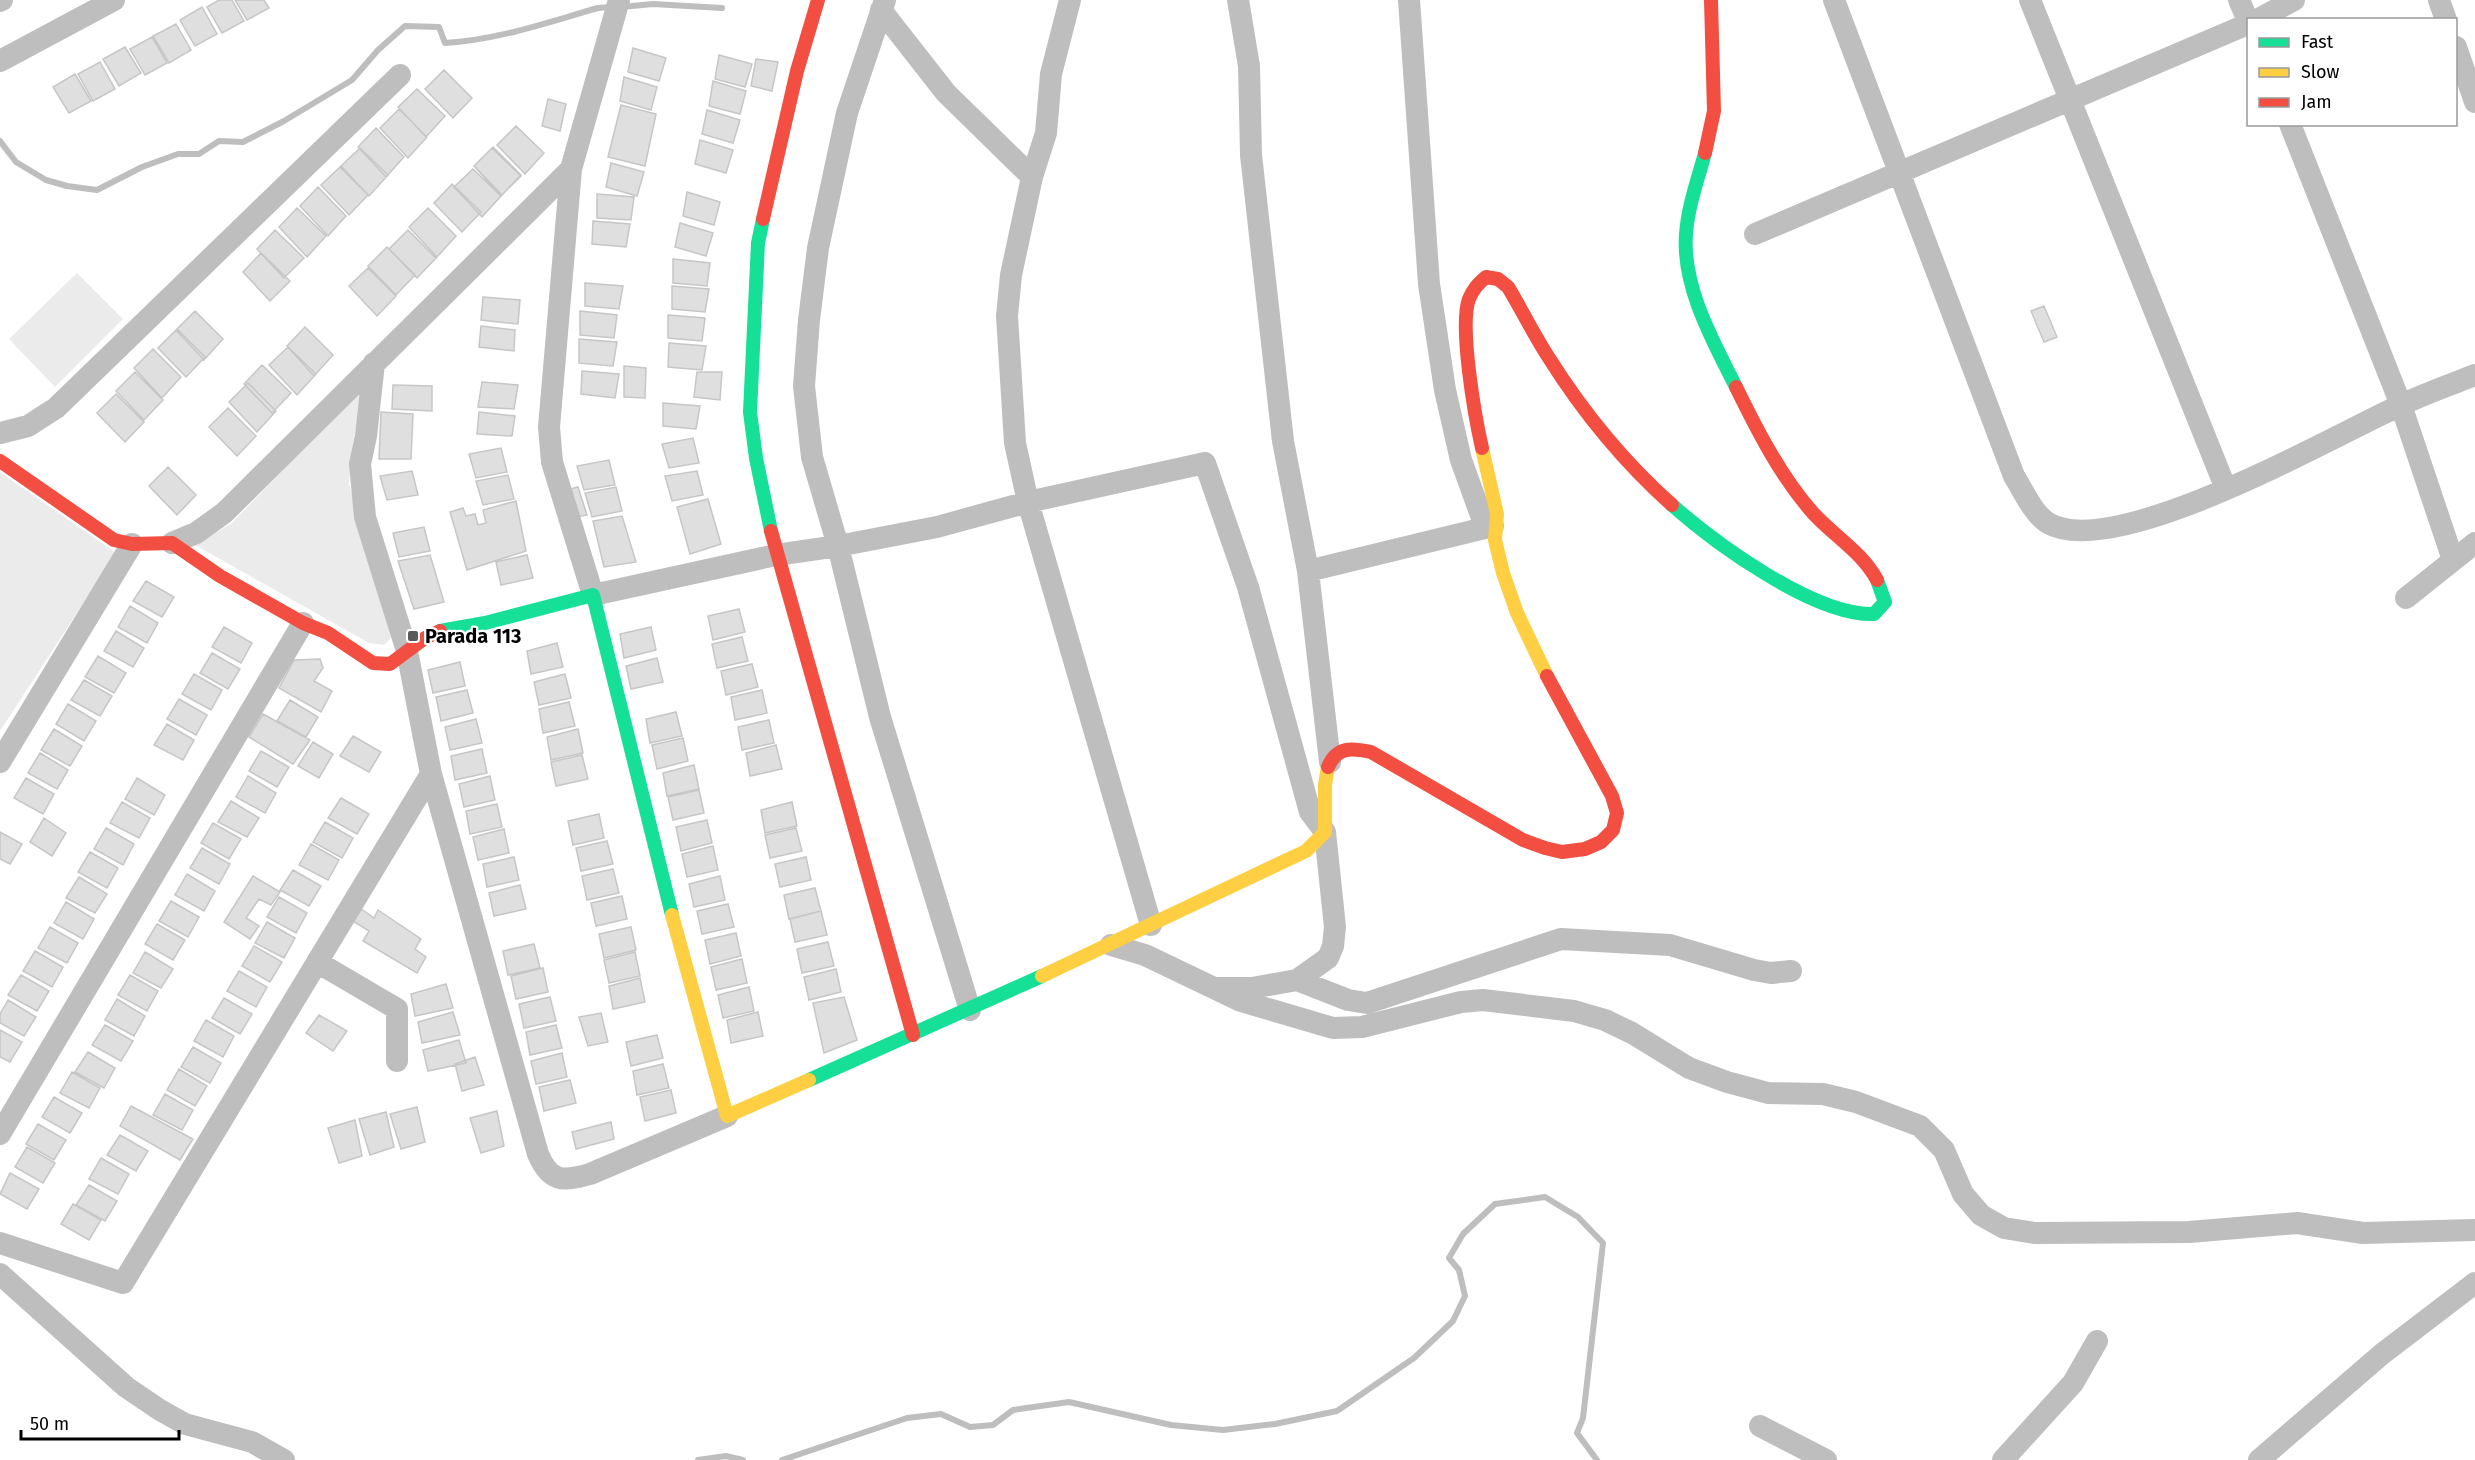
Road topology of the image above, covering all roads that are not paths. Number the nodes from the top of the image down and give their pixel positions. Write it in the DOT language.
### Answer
graph roads {
  1 [pos="114,0"];
  2 [pos="619,0"];
  3 [pos="818,0"];
  4 [pos="1070,0"];
  5 [pos="1238,0"];
  6 [pos="1409,0"];
  7 [pos="1711,0"];
  8 [pos="1834,0"];
  9 [pos="2030,0"];
  10 [pos="2240,0"];
  11 [pos="2294,0"];
  12 [pos="2439,0"];
  13 [pos="883,5"];
  14 [pos="2261,18"];
  15 [pos="2445,18"];
  16 [pos="2247,19"];
  17 [pos="2247,22"];
  18 [pos="2457,50"];
  19 [pos="0,61"];
  20 [pos="400,75"];
  21 [pos="2068,99"];
  22 [pos="2475,102"];
  23 [pos="2291,126"];
  24 [pos="571,169"];
  25 [pos="1901,174"];
  26 [pos="1032,177"];
  27 [pos="1755,234"];
  28 [pos="374,363"];
  29 [pos="2475,375"];
  30 [pos="2401,405"];
  31 [pos="0,433"];
  32 [pos="0,461"];
  33 [pos="2226,489"];
  34 [pos="1028,502"];
  35 [pos="1493,526"];
  36 [pos="172,543"];
  37 [pos="2475,543"];
  38 [pos="132,544"];
  39 [pos="838,546"];
  40 [pos="776,555"];
  41 [pos="2453,560"];
  42 [pos="1308,571"];
  43 [pos="593,595"];
  44 [pos="2406,598"];
  45 [pos="303,623"];
  46 [pos="407,651"];
  47 [pos="0,762"];
  48 [pos="1330,762"];
  49 [pos="431,774"];
  50 [pos="1325,832"];
  51 [pos="1151,925"];
  52 [pos="1111,945"];
  53 [pos="317,962"];
  54 [pos="1791,971"];
  55 [pos="1297,980"];
  56 [pos="1217,988"];
  57 [pos="970,1010"];
  58 [pos="913,1035"];
  59 [pos="397,1061"];
  60 [pos="727,1116"];
  61 [pos="0,1134"];
  62 [pos="2475,1230"];
  63 [pos="0,1243"];
  64 [pos="0,1274"];
  65 [pos="2471,1292"];
  66 [pos="2097,1341"];
  67 [pos="1760,1426"];
  68 [pos="284,1460"];
  69 [pos="1826,1460"];
  70 [pos="2003,1460"];
  71 [pos="2259,1460"];
  1 -- 19 [label="street"];
  2 -- 24 [label="street"];
  3 -- 40 [label="street"];
  4 -- 26 [label="street"];
  5 -- 42 [label="street"];
  6 -- 35 [label="street"];
  7 -- 35 [label="street"];
  8 -- 25 [label="street"];
  9 -- 21 [label="street"];
  10 -- 16 [label="street"];
  11 -- 14 [label="street"];
  12 -- 15 [label="street"];
  13 -- 26 [label="street"];
  13 -- 39 [label="street"];
  17 -- 21 [label="street"];
  18 -- 22 [label="street"];
  20 -- 31 [label="street"];
  21 -- 25 [label="street"];
  21 -- 33 [label="street"];
  23 -- 30 [label="street"];
  24 -- 28 [label="street"];
  24 -- 43 [label="street"];
  25 -- 27 [label="street"];
  25 -- 33 [label="street"];
  26 -- 34 [label="street"];
  28 -- 36 [label="street"];
  28 -- 46 [label="street"];
  29 -- 30 [label="street"];
  30 -- 33 [label="street"];
  30 -- 41 [label="street"];
  32 -- 38 [label="street"];
  34 -- 39 [label="street"];
  34 -- 50 [label="street"];
  34 -- 51 [label="street"];
  35 -- 42 [label="street"];
  35 -- 48 [label="street"];
  36 -- 38 [label="street"];
  36 -- 45 [label="street"];
  37 -- 41 [label="street"];
  38 -- 47 [label="street"];
  39 -- 40 [label="street"];
  39 -- 57 [label="street"];
  40 -- 43 [label="street"];
  40 -- 58 [label="street"];
  41 -- 44 [label="street"];
  42 -- 48 [label="street"];
  43 -- 46 [label="street"];
  43 -- 60 [label="street"];
  45 -- 46 [label="street"];
  45 -- 61 [label="street"];
  46 -- 49 [label="street"];
  48 -- 50 [label="street"];
  49 -- 53 [label="street"];
  49 -- 60 [label="street"];
  50 -- 51 [label="street"];
  50 -- 55 [label="street"];
  51 -- 52 [label="street"];
  52 -- 56 [label="street"];
  52 -- 57 [label="street"];
  53 -- 59 [label="street"];
  53 -- 63 [label="street"];
  54 -- 55 [label="street"];
  55 -- 56 [label="street"];
  56 -- 62 [label="street"];
  57 -- 58 [label="street"];
  58 -- 60 [label="street"];
  64 -- 68 [label="street"];
  65 -- 71 [label="street"];
  66 -- 70 [label="street"];
  67 -- 69 [label="street"];
}
